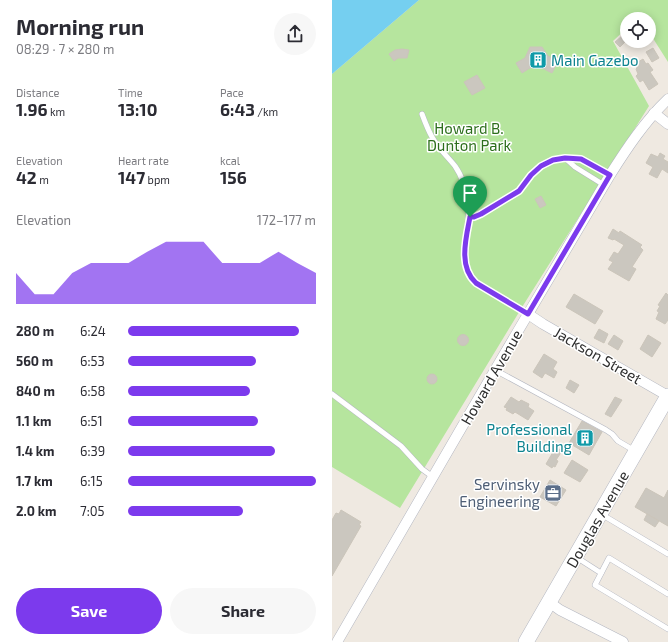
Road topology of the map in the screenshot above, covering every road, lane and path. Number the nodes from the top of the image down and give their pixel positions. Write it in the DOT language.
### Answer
graph roads {
  1 [pos="668,99"];
  2 [pos="654,113"];
  3 [pos="422,114"];
  4 [pos="668,124"];
  5 [pos="565,158"];
  6 [pos="610,175"];
  7 [pos="604,185"];
  8 [pos="470,217"];
  9 [pos="528,314"];
  10 [pos="495,370"];
  11 [pos="332,394"];
  12 [pos="668,396"];
  13 [pos="636,451"];
  14 [pos="433,477"];
  15 [pos="600,514"];
  16 [pos="668,554"];
  17 [pos="575,556"];
  18 [pos="601,573"];
  19 [pos="668,594"];
  20 [pos="549,602"];
  21 [pos="668,629"];
  22 [pos="337,642"];
  23 [pos="526,642"];
  24 [pos="623,642"];
  1 -- 2 [label="street, Howard Avenue"];
  2 -- 4 [label="street"];
  2 -- 6 [label="street, Howard Avenue"];
  3 -- 8 [label="lane"];
  5 -- 6 [label="lane"];
  5 -- 7 [label="lane"];
  5 -- 8 [label="lane"];
  6 -- 7 [label="street, Howard Avenue"];
  7 -- 9 [label="street, Howard Avenue"];
  8 -- 9 [label="lane"];
  9 -- 10 [label="street, Howard Avenue"];
  9 -- 12 [label="street, Jackson Street"];
  10 -- 13 [label="lane"];
  10 -- 14 [label="street, Howard Avenue"];
  11 -- 14 [label="lane"];
  12 -- 13 [label="street, Douglas Avenue"];
  13 -- 15 [label="street, Douglas Avenue"];
  14 -- 22 [label="street, Howard Avenue"];
  15 -- 16 [label="lane"];
  15 -- 17 [label="street, Douglas Avenue"];
  17 -- 18 [label="lane"];
  17 -- 20 [label="street, Douglas Avenue"];
  18 -- 19 [label="lane"];
  18 -- 21 [label="lane"];
  20 -- 23 [label="street, Douglas Avenue"];
  20 -- 24 [label="street"];
}
